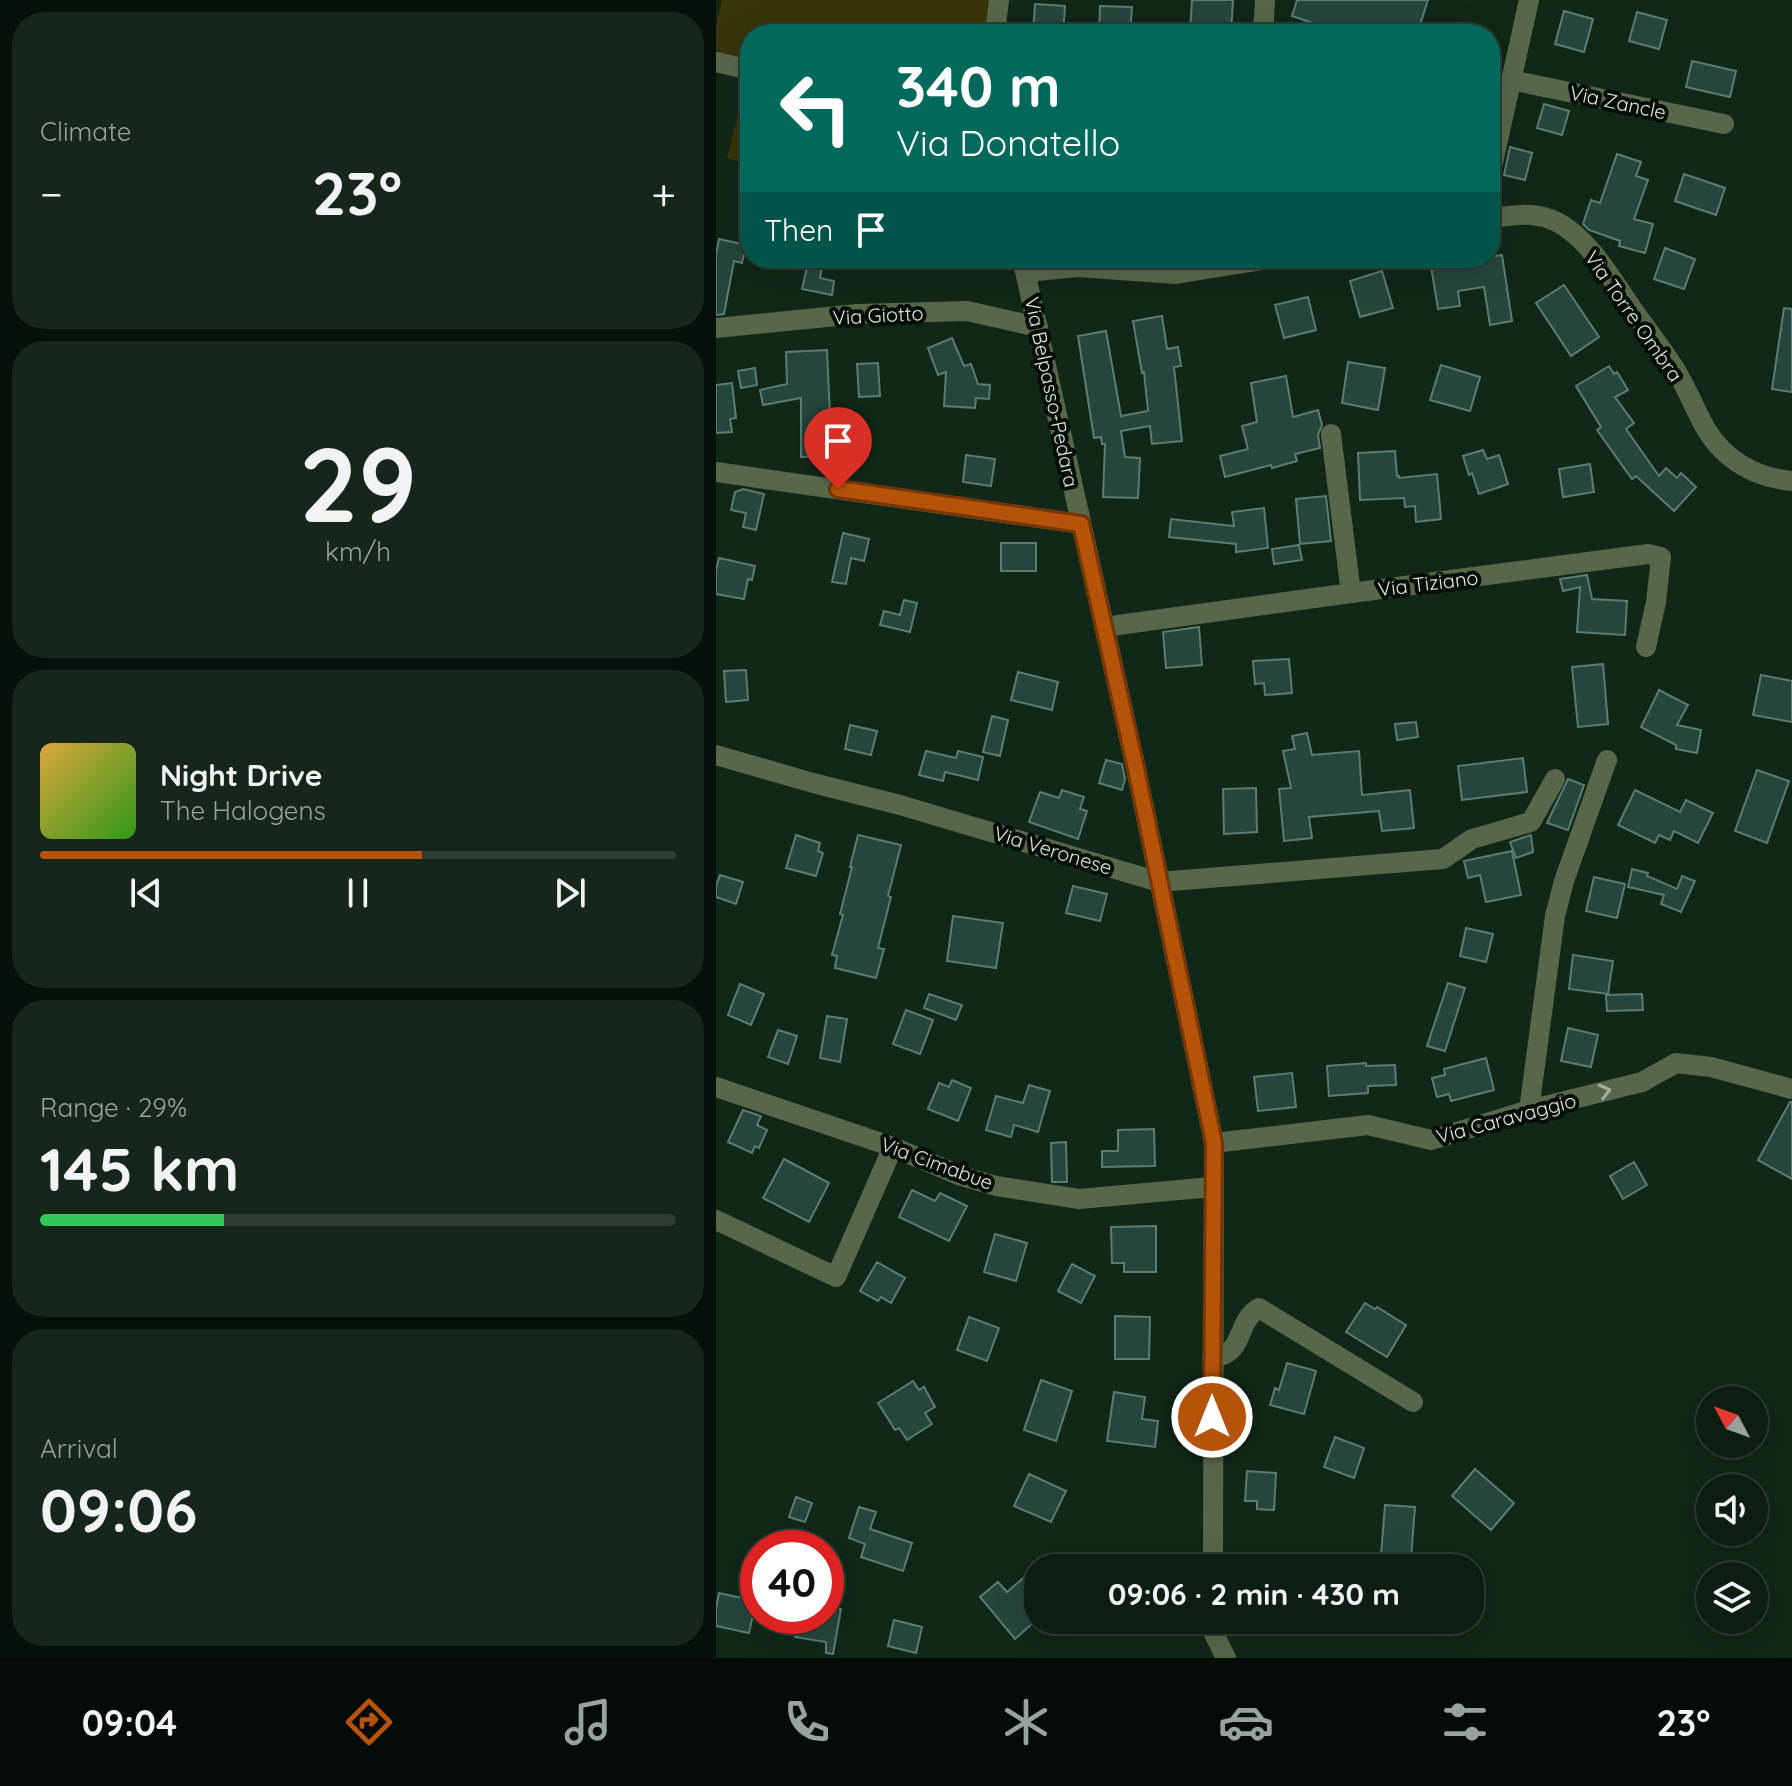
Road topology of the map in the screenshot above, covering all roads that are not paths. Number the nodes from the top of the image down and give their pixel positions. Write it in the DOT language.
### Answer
graph roads {
  1 [pos="999,0"];
  2 [pos="1265,0"];
  3 [pos="1529,0"];
  4 [pos="996,24"];
  5 [pos="1264,24"];
  6 [pos="716,62"];
  7 [pos="740,68"];
  8 [pos="1511,80"];
  9 [pos="1724,124"];
  10 [pos="1500,130"];
  11 [pos="1500,217"];
  12 [pos="1025,268"];
  13 [pos="1092,268"];
  14 [pos="1207,268"];
  15 [pos="1038,327"];
  16 [pos="716,328"];
  17 [pos="1331,434"];
  18 [pos="716,472"];
  19 [pos="1792,481"];
  20 [pos="1081,524"];
  21 [pos="1351,593"];
  22 [pos="1104,627"];
  23 [pos="1646,647"];
  24 [pos="716,755"];
  25 [pos="1607,760"];
  26 [pos="1555,779"];
  27 [pos="1159,882"];
  28 [pos="716,1087"];
  29 [pos="1792,1089"];
  30 [pos="1529,1110"];
  31 [pos="1214,1143"];
  32 [pos="893,1147"];
  33 [pos="1212,1187"];
  34 [pos="716,1220"];
  35 [pos="1212,1358"];
  36 [pos="1413,1402"];
  37 [pos="1213,1554"];
  38 [pos="1214,1634"];
  39 [pos="1226,1658"];
  1 -- 4 [label="street"];
  2 -- 5 [label="street"];
  3 -- 8 [label="street"];
  6 -- 7 [label="street"];
  8 -- 9 [label="street, Via Zancle"];
  8 -- 10 [label="street"];
  11 -- 19 [label="street, Via Torre Ombra"];
  12 -- 15 [label="street, Via Belpasso-Pedara"];
  13 -- 14 [label="street"];
  15 -- 16 [label="street, Via Giotto"];
  15 -- 20 [label="street, Via Belpasso-Pedara"];
  17 -- 21 [label="street"];
  18 -- 20 [label="street"];
  20 -- 22 [label="street, Via Belpasso-Pedara"];
  21 -- 22 [label="street, Via Tiziano"];
  21 -- 23 [label="street, Via Tiziano"];
  22 -- 27 [label="street, Via Belpasso-Pedara"];
  24 -- 27 [label="street, Via Veronese"];
  25 -- 30 [label="street"];
  26 -- 27 [label="street, Via Veronese"];
  27 -- 31 [label="street, Via Belpasso-Pedara"];
  28 -- 32 [label="street, Via Cimabue"];
  30 -- 29 [label="street, Via Caravaggio, one-way"];
  30 -- 31 [label="street, Via Caravaggio"];
  31 -- 33 [label="street, Via Belpasso-Pedara"];
  32 -- 33 [label="street, Via Cimabue"];
  32 -- 34 [label="street"];
  33 -- 35 [label="street, Via Belpasso-Pedara"];
  35 -- 36 [label="street"];
  35 -- 37 [label="street, Via Belpasso-Pedara"];
  38 -- 39 [label="street"];
}
